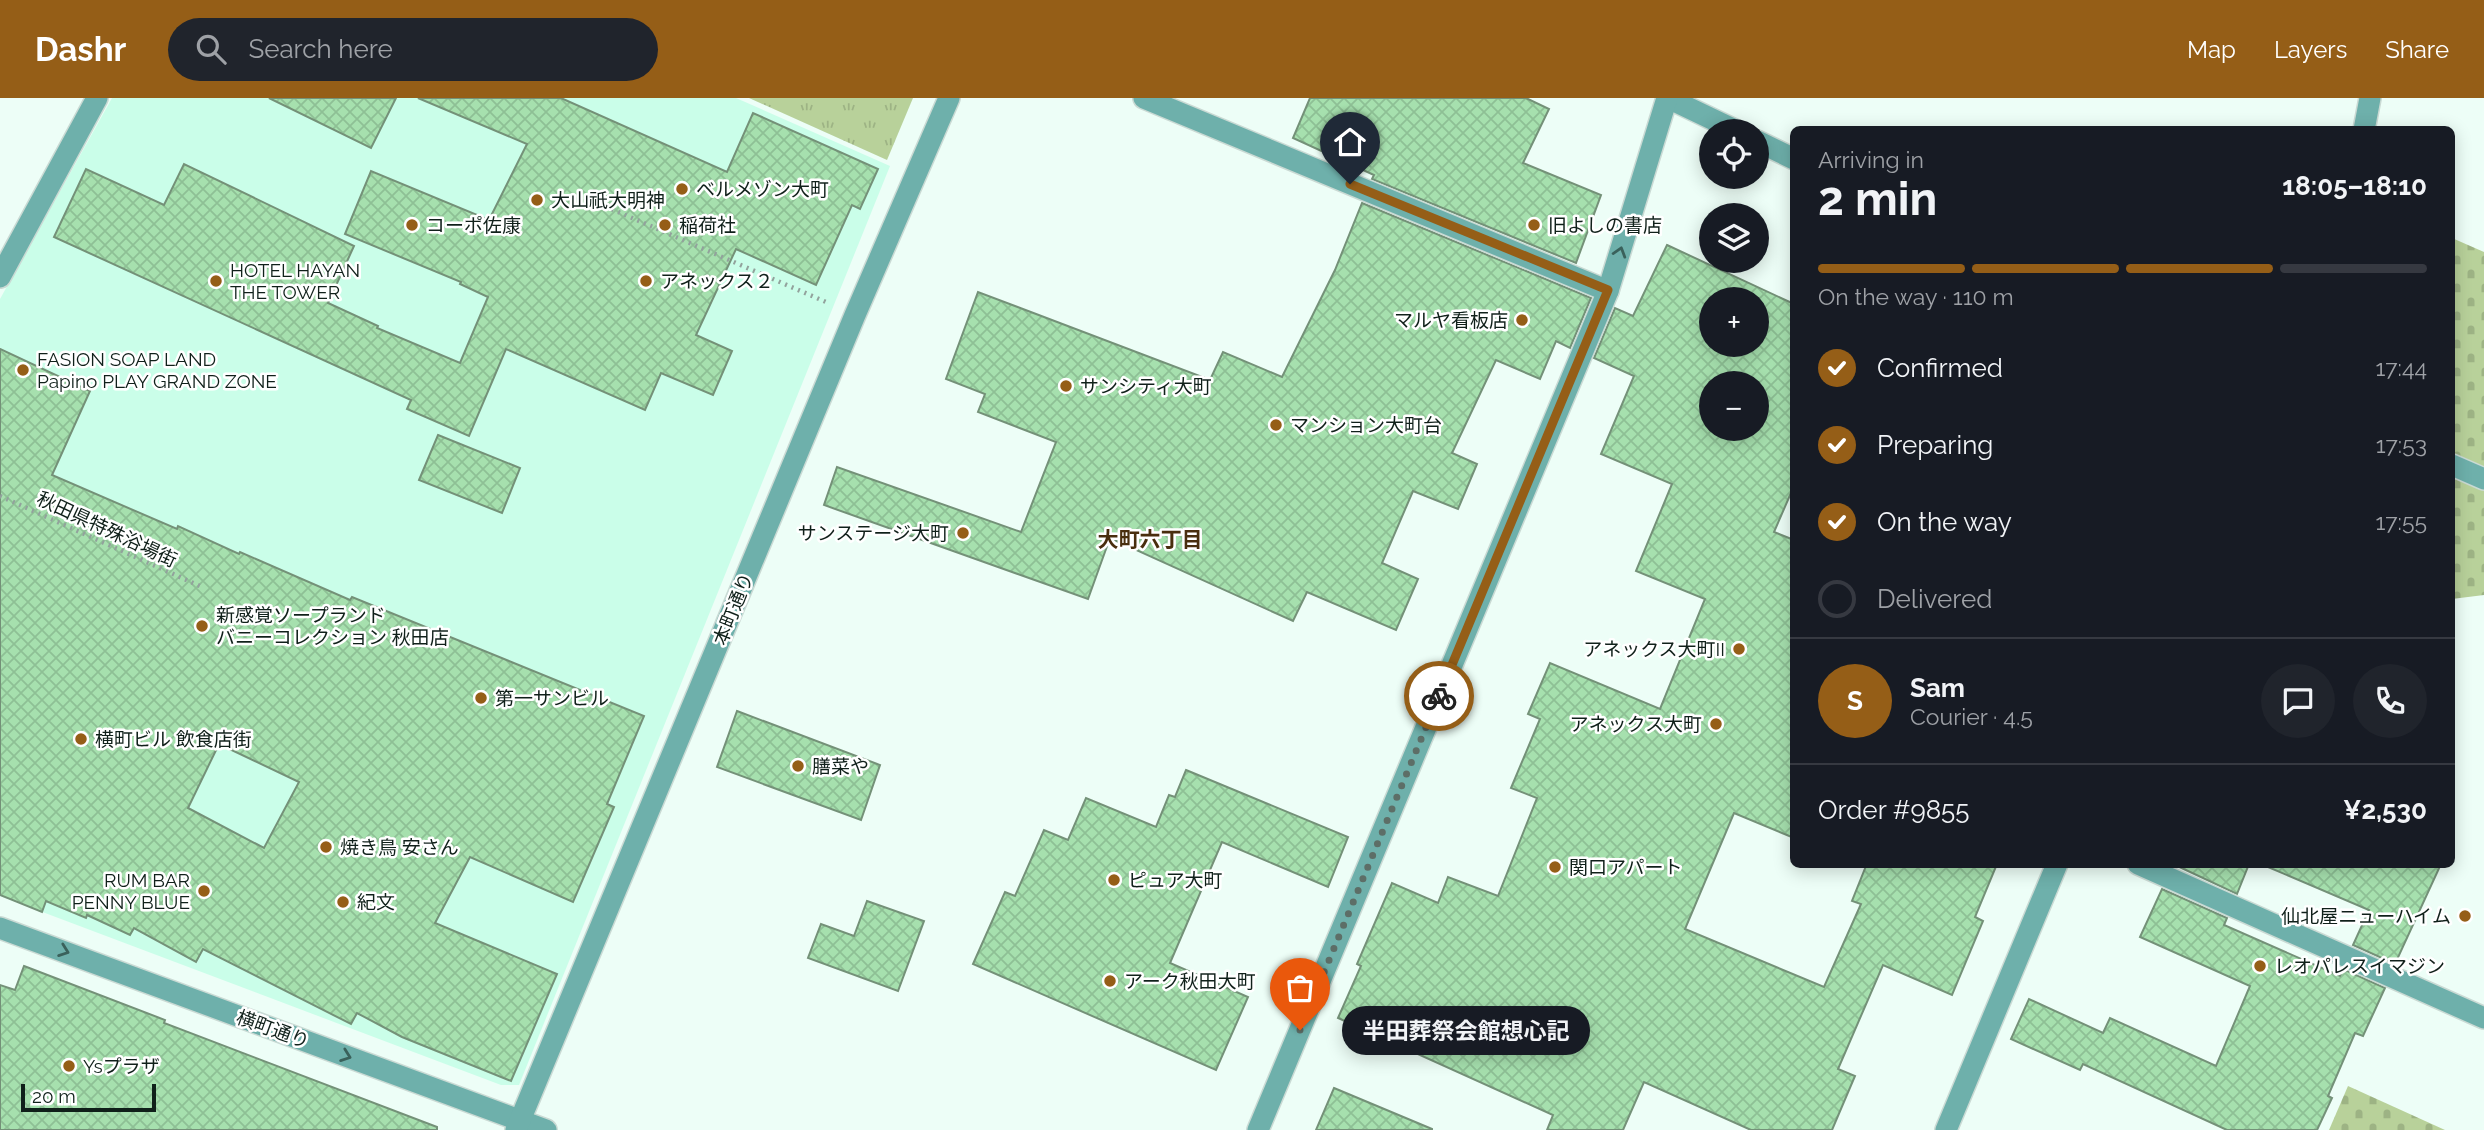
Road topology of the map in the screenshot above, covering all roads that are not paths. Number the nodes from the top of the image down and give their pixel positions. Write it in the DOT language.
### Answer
graph roads {
  1 [pos="97,98"];
  2 [pos="949,98"];
  3 [pos="1144,98"];
  4 [pos="1667,98"];
  5 [pos="2370,98"];
  6 [pos="1712,119"];
  7 [pos="2365,126"];
  8 [pos="1769,147"];
  9 [pos="1790,157"];
  10 [pos="0,277"];
  11 [pos="1608,290"];
  12 [pos="2455,467"];
  13 [pos="2484,479"];
  14 [pos="2055,868"];
  15 [pos="2147,868"];
  16 [pos="0,928"];
  17 [pos="2484,1018"];
  18 [pos="518,1125"];
  19 [pos="546,1130"];
  20 [pos="1258,1130"];
  21 [pos="1946,1130"];
  1 -- 10 [label="street"];
  2 -- 18 [label="street, 本町通り"];
  3 -- 11 [label="street"];
  4 -- 6 [label="street"];
  11 -- 4 [label="street, one-way"];
  5 -- 7 [label="street"];
  8 -- 9 [label="street"];
  11 -- 20 [label="street"];
  12 -- 13 [label="street"];
  14 -- 21 [label="street"];
  15 -- 17 [label="street"];
  16 -- 18 [label="street, 横町通り, one-way"];
  18 -- 19 [label="street, 横町通り"];
}
